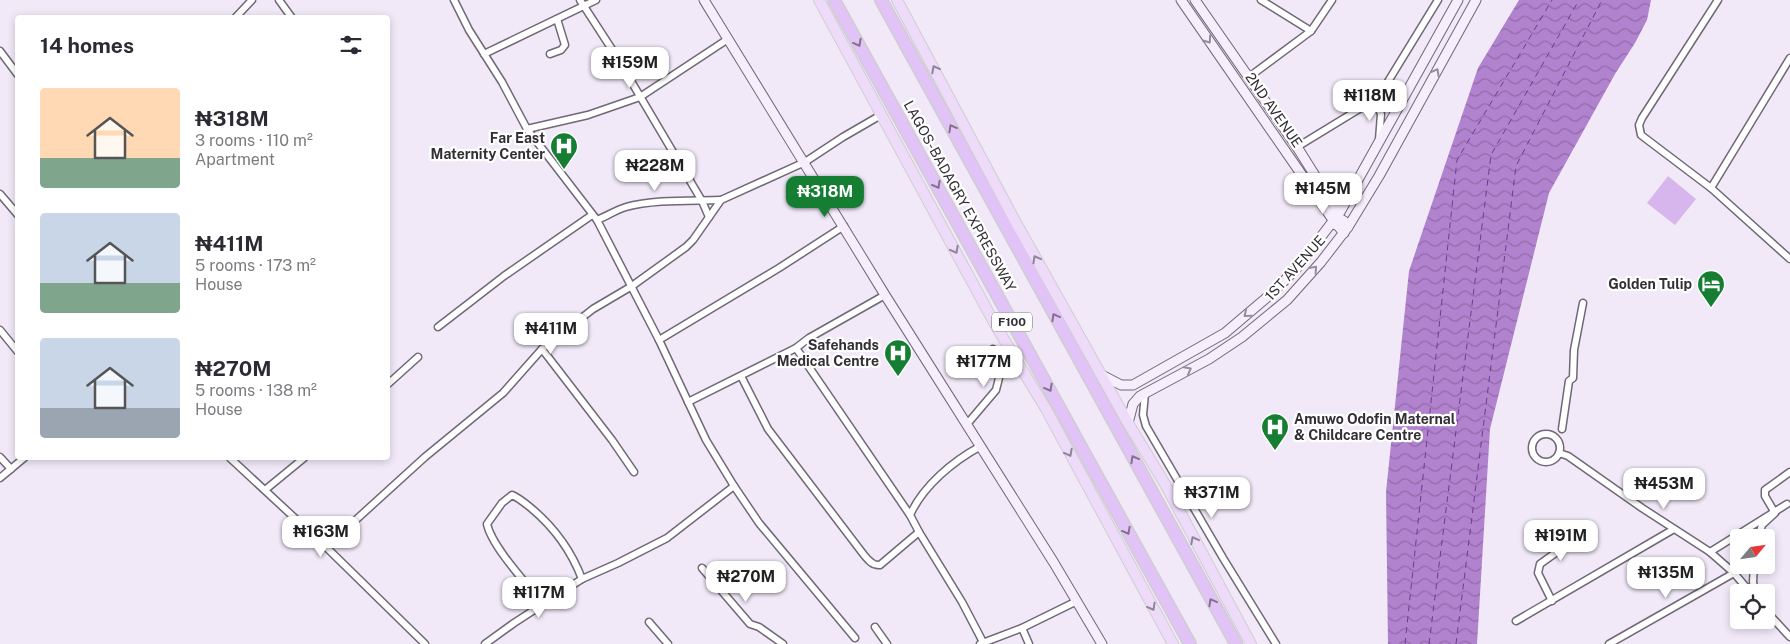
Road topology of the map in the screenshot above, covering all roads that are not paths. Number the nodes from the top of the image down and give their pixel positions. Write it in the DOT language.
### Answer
graph roads {
  1 [pos="252,0"];
  2 [pos="279,0"];
  3 [pos="454,0"];
  4 [pos="596,0"];
  5 [pos="704,0"];
  6 [pos="819,0"];
  7 [pos="834,0"];
  8 [pos="881,0"];
  9 [pos="897,0"];
  10 [pos="1181,0"];
  11 [pos="1195,0"];
  12 [pos="1261,0"];
  13 [pos="1332,0"];
  14 [pos="1438,0"];
  15 [pos="1458,0"];
  16 [pos="1476,0"];
  17 [pos="1718,0"];
  18 [pos="582,3"];
  19 [pos="239,15"];
  20 [pos="290,15"];
  21 [pos="557,19"];
  22 [pos="1311,31"];
  23 [pos="728,39"];
  24 [pos="0,51"];
  25 [pos="484,54"];
  26 [pos="550,54"];
  27 [pos="1790,58"];
  28 [pos="15,71"];
  29 [pos="1249,77"];
  30 [pos="640,97"];
  31 [pos="1374,100"];
  32 [pos="881,115"];
  33 [pos="527,129"];
  34 [pos="1379,141"];
  35 [pos="1297,147"];
  36 [pos="805,162"];
  37 [pos="1711,188"];
  38 [pos="1350,190"];
  39 [pos="0,194"];
  40 [pos="1329,197"];
  41 [pos="721,200"];
  42 [pos="702,201"];
  43 [pos="15,212"];
  44 [pos="709,217"];
  45 [pos="595,218"];
  46 [pos="1334,220"];
  47 [pos="844,226"];
  48 [pos="1346,230"];
  49 [pos="1790,259"];
  50 [pos="632,286"];
  51 [pos="885,295"];
  52 [pos="1583,303"];
  53 [pos="438,327"];
  54 [pos="0,330"];
  55 [pos="659,340"];
  56 [pos="15,348"];
  57 [pos="796,348"];
  58 [pos="542,349"];
  59 [pos="992,349"];
  60 [pos="418,357"];
  61 [pos="1100,374"];
  62 [pos="741,376"];
  63 [pos="390,382"];
  64 [pos="1145,393"];
  65 [pos="688,402"];
  66 [pos="968,423"];
  67 [pos="1128,424"];
  68 [pos="1562,429"];
  69 [pos="981,446"];
  70 [pos="1559,453"];
  71 [pos="0,457"];
  72 [pos="22,460"];
  73 [pos="232,460"];
  74 [pos="302,460"];
  75 [pos="11,469"];
  76 [pos="634,472"];
  77 [pos="1790,472"];
  78 [pos="0,478"];
  79 [pos="734,486"];
  80 [pos="265,490"];
  81 [pos="1787,504"];
  82 [pos="1774,513"];
  83 [pos="910,515"];
  84 [pos="1589,529"];
  85 [pos="1674,529"];
  86 [pos="1761,529"];
  87 [pos="919,532"];
  88 [pos="326,547"];
  89 [pos="1710,552"];
  90 [pos="702,568"];
  91 [pos="1730,570"];
  92 [pos="1732,574"];
  93 [pos="1735,574"];
  94 [pos="582,579"];
  95 [pos="1743,584"];
  96 [pos="1077,601"];
  97 [pos="1552,601"];
  98 [pos="543,604"];
  99 [pos="1775,620"];
  100 [pos="650,622"];
  101 [pos="1516,622"];
  102 [pos="876,626"];
  103 [pos="1022,628"];
  104 [pos="1790,637"];
  105 [pos="855,638"];
  106 [pos="425,644"];
  107 [pos="485,644"];
  108 [pos="668,644"];
  109 [pos="783,644"];
  110 [pos="887,644"];
  111 [pos="982,644"];
  112 [pos="1029,644"];
  113 [pos="1102,644"];
  114 [pos="1172,644"];
  115 [pos="1190,644"];
  116 [pos="1236,644"];
  117 [pos="1251,644"];
  118 [pos="1276,644"];
  119 [pos="1609,644"];
  1 -- 19 [label="street"];
  2 -- 20 [label="street"];
  3 -- 25 [label="street"];
  4 -- 18 [label="street"];
  5 -- 23 [label="main road"];
  6 -- 32 [label="main road"];
  7 -- 115 [label="highway, LAGOS-BADAGRY EXPRESSWAY / F100, one-way"];
  116 -- 8 [label="highway, LAGOS-BADAGRY EXPRESSWAY / F100, one-way"];
  61 -- 9 [label="main road, one-way"];
  10 -- 46 [label="main road, 2ND AVENUE, one-way"];
  11 -- 29 [label="main road, 2ND AVENUE"];
  12 -- 22 [label="street"];
  13 -- 22 [label="street"];
  14 -- 31 [label="street"];
  15 -- 34 [label="main road, 1ST AVENUE"];
  48 -- 16 [label="main road, 1ST AVENUE, one-way"];
  17 -- 37 [label="street"];
  18 -- 21 [label="street"];
  18 -- 30 [label="street"];
  21 -- 25 [label="street"];
  21 -- 26 [label="street"];
  22 -- 29 [label="street"];
  23 -- 30 [label="street"];
  23 -- 36 [label="main road"];
  24 -- 28 [label="street"];
  25 -- 33 [label="street"];
  27 -- 37 [label="street"];
  29 -- 35 [label="main road, 2ND AVENUE"];
  30 -- 33 [label="street"];
  30 -- 42 [label="street"];
  31 -- 34 [label="street"];
  31 -- 35 [label="street"];
  32 -- 36 [label="street"];
  32 -- 114 [label="main road, one-way"];
  33 -- 45 [label="street"];
  34 -- 38 [label="main road, 1ST AVENUE"];
  35 -- 40 [label="main road, 2ND AVENUE"];
  36 -- 41 [label="street"];
  36 -- 47 [label="main road"];
  37 -- 49 [label="street"];
  38 -- 40 [label="main road"];
  38 -- 46 [label="main road, 1ST AVENUE"];
  39 -- 43 [label="street"];
  40 -- 46 [label="main road, 2ND AVENUE"];
  41 -- 42 [label="street"];
  41 -- 44 [label="street"];
  42 -- 44 [label="street"];
  42 -- 45 [label="street"];
  44 -- 50 [label="street"];
  45 -- 50 [label="street"];
  45 -- 53 [label="street"];
  46 -- 48 [label="main road, 2ND AVENUE"];
  46 -- 61 [label="main road, 1ST AVENUE, one-way"];
  47 -- 51 [label="main road"];
  47 -- 55 [label="street"];
  64 -- 48 [label="main road, 1ST AVENUE, one-way"];
  50 -- 55 [label="street"];
  50 -- 58 [label="street"];
  51 -- 57 [label="street"];
  51 -- 66 [label="main road"];
  52 -- 68 [label="street"];
  54 -- 56 [label="street"];
  55 -- 65 [label="street"];
  57 -- 62 [label="street"];
  57 -- 83 [label="street"];
  58 -- 76 [label="street"];
  58 -- 88 [label="street"];
  59 -- 66 [label="street"];
  60 -- 63 [label="street"];
  61 -- 67 [label="main road"];
  62 -- 65 [label="street"];
  62 -- 87 [label="street"];
  64 -- 67 [label="main road, 1ST AVENUE"];
  64 -- 118 [label="street"];
  65 -- 79 [label="street"];
  66 -- 69 [label="main road"];
  117 -- 67 [label="main road, one-way"];
  69 -- 83 [label="street"];
  69 -- 96 [label="main road"];
  70 -- 70 [label="street"];
  70 -- 85 [label="street"];
  71 -- 75 [label="street"];
  72 -- 75 [label="street"];
  73 -- 80 [label="street"];
  74 -- 80 [label="street"];
  75 -- 78 [label="street"];
  77 -- 82 [label="street"];
  79 -- 94 [label="street"];
  79 -- 105 [label="street"];
  80 -- 88 [label="street"];
  81 -- 82 [label="street"];
  82 -- 86 [label="street"];
  82 -- 89 [label="street"];
  83 -- 87 [label="street"];
  84 -- 97 [label="street"];
  85 -- 89 [label="street"];
  85 -- 97 [label="street"];
  87 -- 111 [label="street"];
  88 -- 106 [label="street"];
  89 -- 91 [label="street"];
  90 -- 109 [label="street"];
  92 -- 119 [label="street"];
  93 -- 95 [label="street"];
  94 -- 98 [label="street"];
  94 -- 98 [label="street"];
  96 -- 103 [label="street"];
  96 -- 113 [label="main road"];
  97 -- 101 [label="street"];
  98 -- 107 [label="street"];
  99 -- 104 [label="street"];
  100 -- 108 [label="street"];
  102 -- 110 [label="street"];
  103 -- 111 [label="street"];
  103 -- 112 [label="street"];
}
